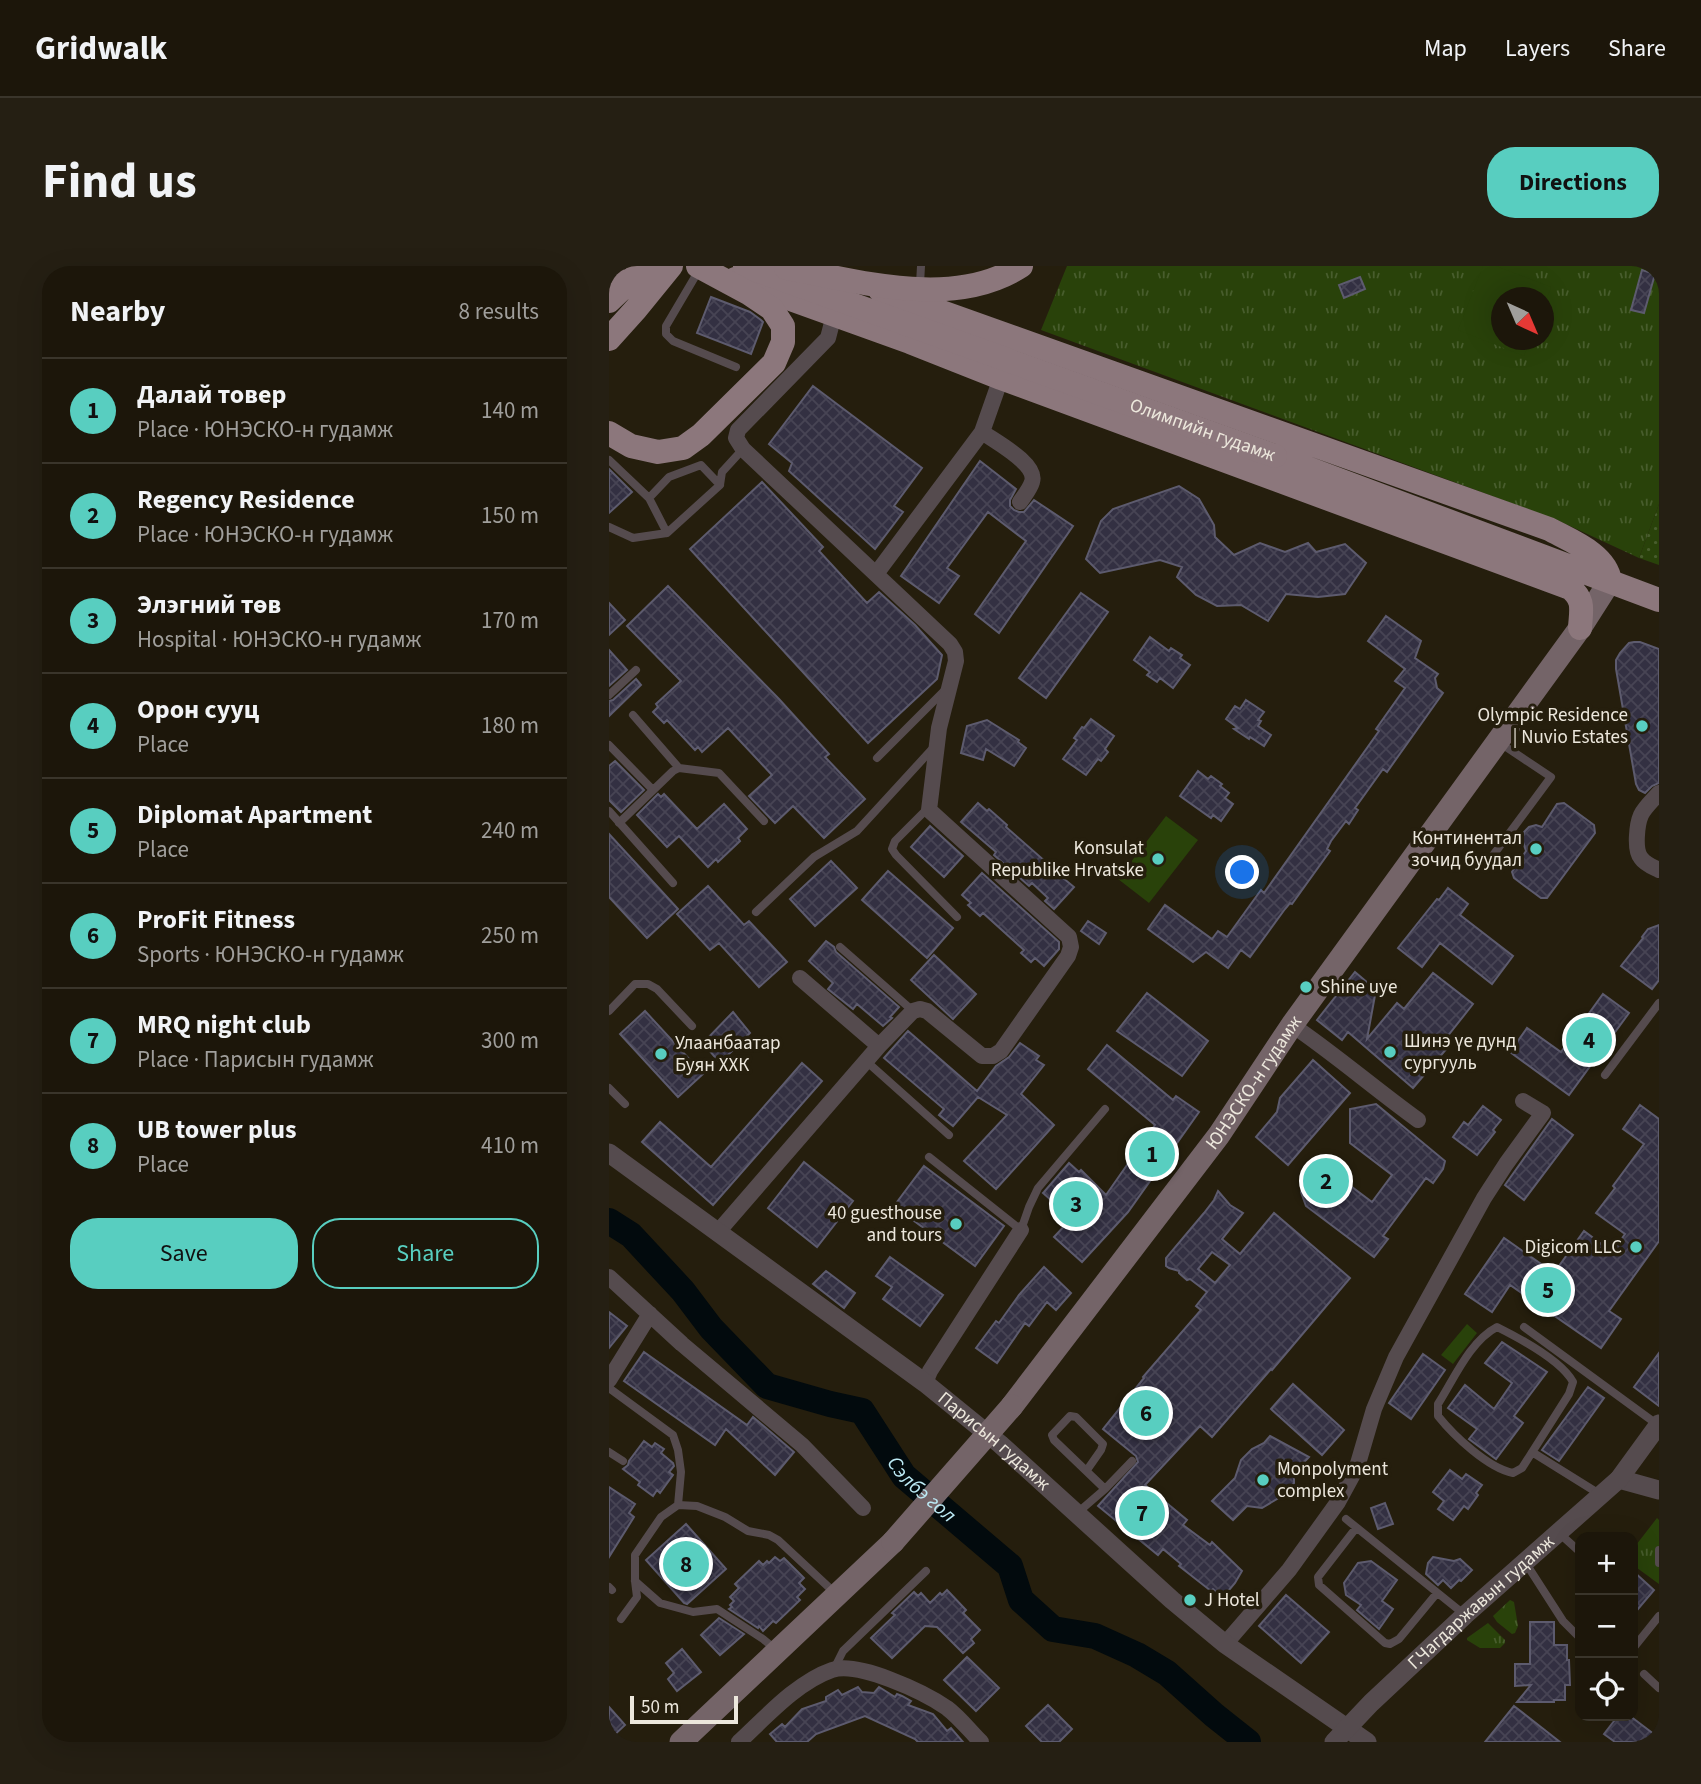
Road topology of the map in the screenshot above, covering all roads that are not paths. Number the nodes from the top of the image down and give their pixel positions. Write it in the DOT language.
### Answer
graph roads {
  1 [pos="613,266"];
  2 [pos="646,266"];
  3 [pos="671,266"];
  4 [pos="699,266"];
  5 [pos="745,266"];
  6 [pos="776,266"];
  7 [pos="821,266"];
  8 [pos="921,266"];
  9 [pos="1021,266"];
  10 [pos="609,270"];
  11 [pos="880,290"];
  12 [pos="609,301"];
  13 [pos="923,304"];
  14 [pos="834,315"];
  15 [pos="866,327"];
  16 [pos="609,339"];
  17 [pos="910,342"];
  18 [pos="736,367"];
  19 [pos="1001,378"];
  20 [pos="982,432"];
  21 [pos="609,433"];
  22 [pos="743,449"];
  23 [pos="609,460"];
  24 [pos="720,485"];
  25 [pos="649,498"];
  26 [pos="1020,502"];
  27 [pos="609,527"];
  28 [pos="667,533"];
  29 [pos="876,574"];
  30 [pos="1610,581"];
  31 [pos="1659,600"];
  32 [pos="1580,628"];
  33 [pos="636,670"];
  34 [pos="949,686"];
  35 [pos="609,695"];
  36 [pos="632,715"];
  37 [pos="1498,742"];
  38 [pos="609,745"];
  39 [pos="936,745"];
  40 [pos="877,758"];
  41 [pos="679,768"];
  42 [pos="653,790"];
  43 [pos="1659,793"];
  44 [pos="929,807"];
  45 [pos="609,811"];
  46 [pos="764,821"];
  47 [pos="619,823"];
  48 [pos="1491,858"];
  49 [pos="1659,870"];
  50 [pos="673,883"];
  51 [pos="756,912"];
  52 [pos="957,917"];
  53 [pos="840,947"];
  54 [pos="800,978"];
  55 [pos="1659,1003"];
  56 [pos="609,1011"];
  57 [pos="913,1011"];
  58 [pos="1292,1025"];
  59 [pos="692,1026"];
  60 [pos="879,1046"];
  61 [pos="866,1061"];
  62 [pos="1605,1075"];
  63 [pos="609,1088"];
  64 [pos="1523,1101"];
  65 [pos="625,1104"];
  66 [pos="1105,1109"];
  67 [pos="1418,1120"];
  68 [pos="949,1135"];
  69 [pos="609,1153"];
  70 [pos="929,1157"];
  71 [pos="1021,1230"];
  72 [pos="717,1233"];
  73 [pos="609,1277"];
  74 [pos="650,1314"];
  75 [pos="1524,1327"];
  76 [pos="609,1380"];
  77 [pos="925,1383"];
  78 [pos="609,1388"];
  79 [pos="1659,1424"];
  80 [pos="609,1452"];
  81 [pos="1532,1452"];
  82 [pos="622,1461"];
  83 [pos="1132,1461"];
  84 [pos="1087,1471"];
  85 [pos="1619,1479"];
  86 [pos="1105,1489"];
  87 [pos="1659,1490"];
  88 [pos="1601,1495"];
  89 [pos="678,1505"];
  90 [pos="863,1508"];
  91 [pos="1080,1516"];
  92 [pos="1346,1520"];
  93 [pos="1356,1528"];
  94 [pos="1559,1533"];
  95 [pos="1575,1547"];
  96 [pos="1659,1550"];
  97 [pos="1525,1562"];
  98 [pos="1659,1563"];
  99 [pos="926,1571"];
  100 [pos="635,1581"];
  101 [pos="1437,1593"];
  102 [pos="837,1595"];
  103 [pos="1465,1615"];
  104 [pos="1659,1616"];
  105 [pos="621,1619"];
  106 [pos="1575,1633"];
  107 [pos="1638,1643"];
  108 [pos="1225,1644"];
  109 [pos="777,1651"];
  110 [pos="834,1669"];
  111 [pos="1644,1674"];
  112 [pos="1659,1688"];
  113 [pos="1341,1735"];
  114 [pos="681,1742"];
  115 [pos="739,1742"];
  116 [pos="981,1742"];
  117 [pos="1367,1742"];
  1 -- 10 [label="main road"];
  2 -- 12 [label="main road"];
  3 -- 16 [label="main road"];
  4 -- 14 [label="main road"];
  4 -- 18 [label="lane"];
  4 -- 21 [label="main road, bridge"];
  5 -- 30 [label="main road, Олимпийн гудамж, bridge"];
  6 -- 9 [label="main road, bridge"];
  7 -- 11 [label="main road"];
  8 -- 13 [label="lane"];
  11 -- 13 [label="main road"];
  11 -- 15 [label="main road"];
  13 -- 17 [label="main road"];
  13 -- 30 [label="main road"];
  14 -- 15 [label="main road"];
  14 -- 22 [label="street"];
  15 -- 17 [label="main road"];
  17 -- 19 [label="main road"];
  19 -- 20 [label="street"];
  19 -- 32 [label="main road"];
  20 -- 26 [label="street"];
  20 -- 29 [label="street"];
  22 -- 24 [label="lane"];
  22 -- 29 [label="street"];
  23 -- 25 [label="lane"];
  24 -- 25 [label="lane"];
  24 -- 28 [label="lane"];
  25 -- 28 [label="lane"];
  27 -- 28 [label="lane"];
  29 -- 34 [label="street"];
  30 -- 31 [label="main road, Олимпийн гудамж"];
  30 -- 32 [label="main road, ЮНЭСКО-н гудамж"];
  32 -- 37 [label="main road, ЮНЭСКО-н гудамж"];
  33 -- 35 [label="lane"];
  34 -- 39 [label="street"];
  34 -- 40 [label="lane"];
  36 -- 41 [label="lane"];
  37 -- 48 [label="lane"];
  37 -- 58 [label="main road, ЮНЭСКО-н гудамж"];
  38 -- 42 [label="lane"];
  39 -- 44 [label="street"];
  39 -- 51 [label="lane"];
  41 -- 42 [label="lane"];
  41 -- 46 [label="lane"];
  42 -- 47 [label="lane"];
  43 -- 49 [label="street"];
  44 -- 52 [label="lane"];
  44 -- 57 [label="street"];
  45 -- 47 [label="lane"];
  47 -- 50 [label="lane"];
  53 -- 57 [label="lane"];
  54 -- 60 [label="street"];
  55 -- 62 [label="lane"];
  56 -- 59 [label="lane"];
  57 -- 60 [label="street"];
  58 -- 67 [label="street"];
  58 -- 102 [label="main road, ЮНЭСКО-н гудамж, bridge"];
  60 -- 61 [label="street"];
  61 -- 68 [label="lane"];
  61 -- 72 [label="street"];
  63 -- 65 [label="lane"];
  64 -- 108 [label="street"];
  66 -- 71 [label="lane"];
  69 -- 72 [label="street, Парисын гудамж"];
  70 -- 71 [label="lane"];
  71 -- 77 [label="street"];
  72 -- 77 [label="street, Парисын гудамж"];
  73 -- 74 [label="street"];
  74 -- 76 [label="street"];
  74 -- 90 [label="street"];
  75 -- 79 [label="lane"];
  77 -- 91 [label="street, Парисын гудамж"];
  78 -- 89 [label="lane"];
  79 -- 85 [label="street, Г.Чагдаржавын гудамж"];
  80 -- 82 [label="lane"];
  81 -- 81 [label="lane"];
  81 -- 88 [label="lane"];
  83 -- 86 [label="lane"];
  84 -- 84 [label="lane"];
  84 -- 86 [label="lane"];
  85 -- 87 [label="street"];
  85 -- 88 [label="street, Г.Чагдаржавын гудамж"];
  86 -- 91 [label="lane"];
  88 -- 94 [label="street, Г.Чагдаржавын гудамж"];
  89 -- 100 [label="lane"];
  89 -- 102 [label="lane"];
  91 -- 108 [label="street, Парисын гудамж"];
  92 -- 93 [label="lane"];
  93 -- 101 [label="lane"];
  93 -- 101 [label="lane"];
  94 -- 95 [label="lane"];
  94 -- 97 [label="street, Г.Чагдаржавын гудамж"];
  96 -- 98 [label="lane"];
  97 -- 103 [label="street, Г.Чагдаржавын гудамж"];
  97 -- 106 [label="lane"];
  99 -- 110 [label="lane"];
  100 -- 105 [label="lane"];
  100 -- 109 [label="lane"];
  101 -- 103 [label="lane"];
  102 -- 109 [label="main road, ЮНЭСКО-н гудамж"];
  103 -- 113 [label="street, Г.Чагдаржавын гудамж"];
  104 -- 107 [label="lane"];
  108 -- 113 [label="street, Парисын гудамж"];
  109 -- 114 [label="main road, ЮНЭСКО-н гудамж"];
  110 -- 115 [label="street"];
  110 -- 116 [label="street"];
  111 -- 112 [label="lane"];
  113 -- 117 [label="street, Парисын гудамж"];
}
